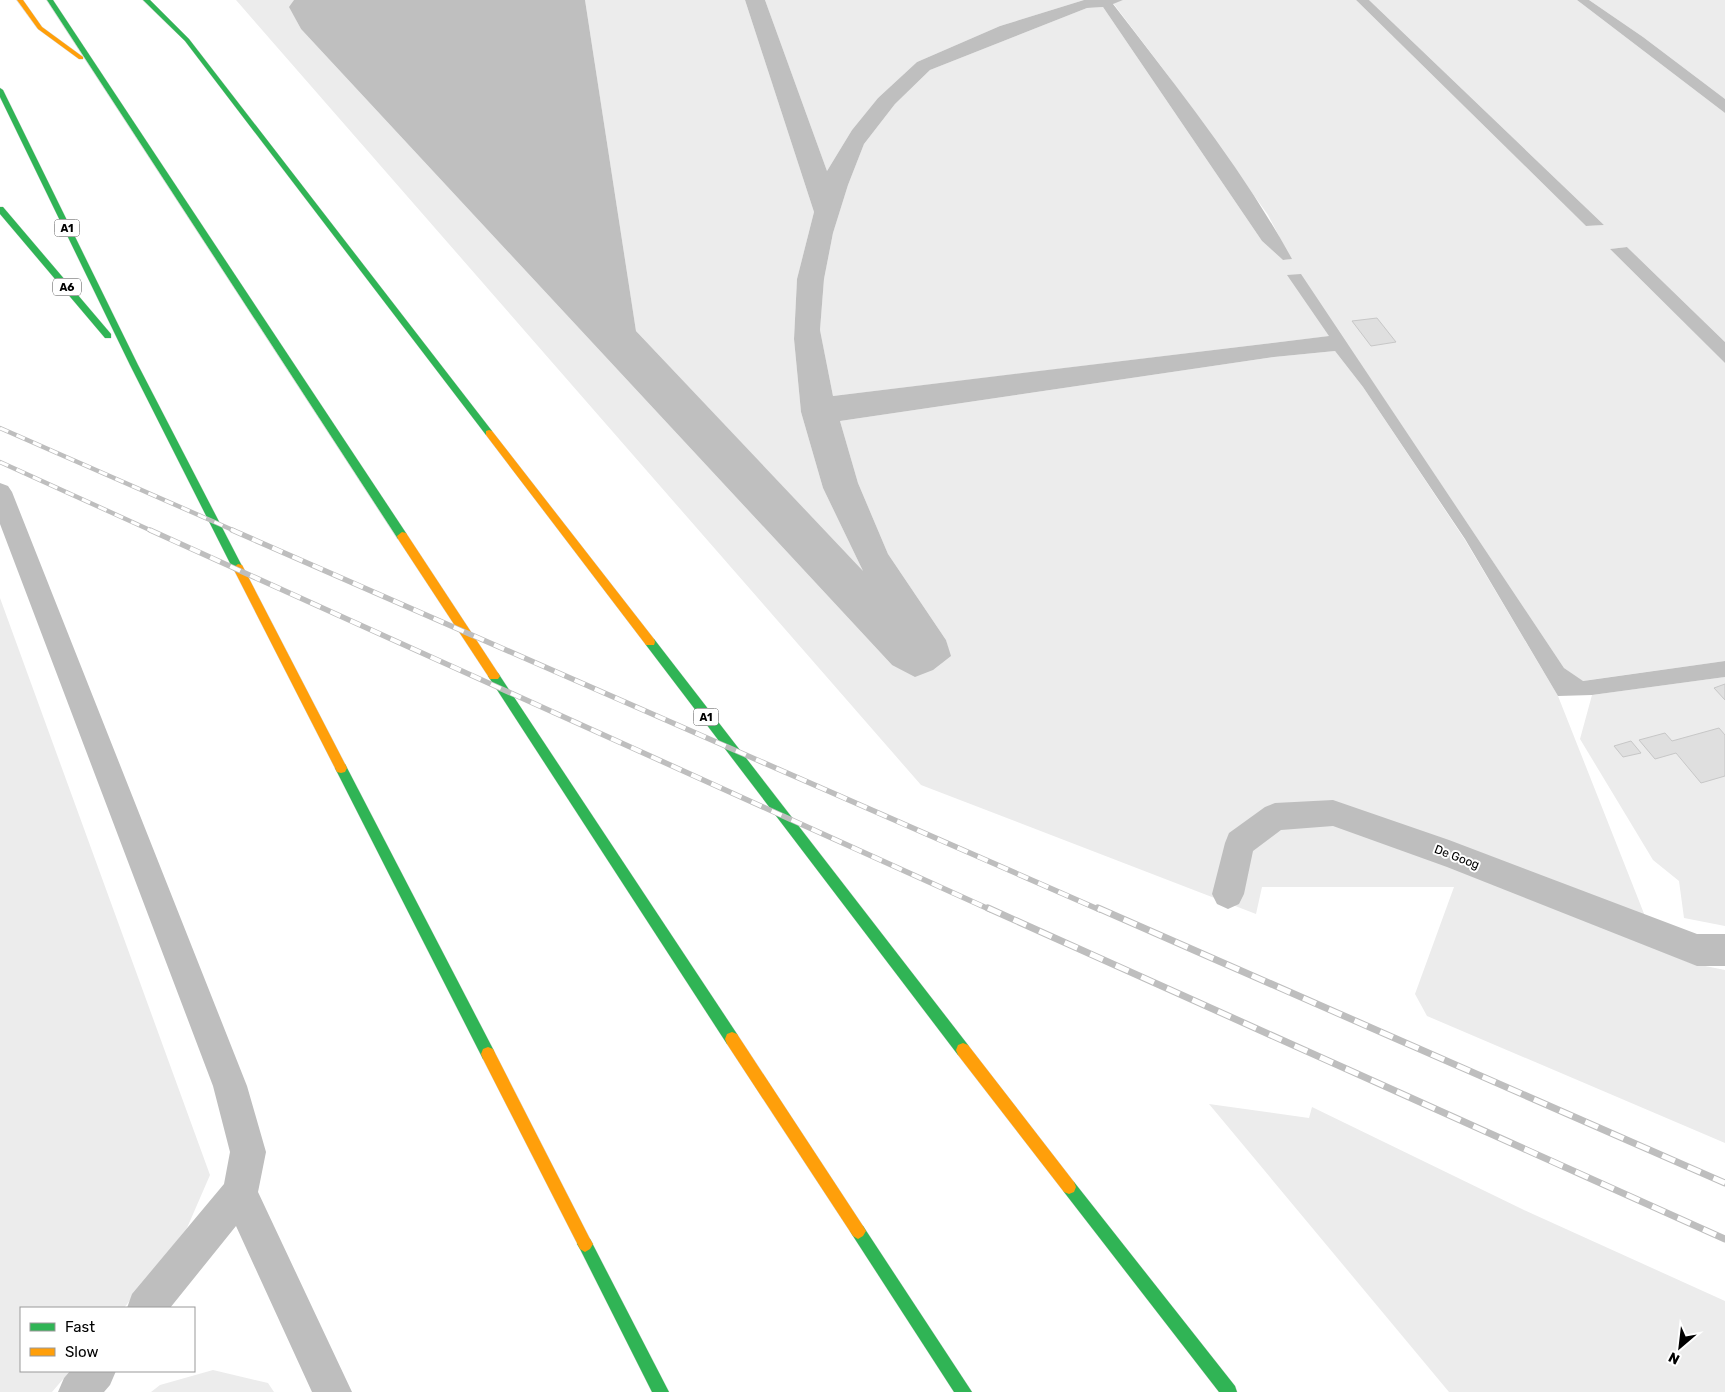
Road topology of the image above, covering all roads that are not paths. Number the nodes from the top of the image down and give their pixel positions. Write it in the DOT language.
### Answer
graph roads {
  1 [pos="20,0"];
  2 [pos="50,0"];
  3 [pos="146,0"];
  4 [pos="171,8"];
  5 [pos="187,40"];
  6 [pos="92,66"];
  7 [pos="0,90"];
  8 [pos="0,209"];
  9 [pos="134,366"];
  10 [pos="0,492"];
  11 [pos="1228,894"];
  12 [pos="1725,950"];
  13 [pos="240,1193"];
  14 [pos="147,1307"];
  15 [pos="95,1372"];
  16 [pos="78,1392"];
  17 [pos="332,1392"];
  18 [pos="661,1392"];
  19 [pos="964,1392"];
  20 [pos="1228,1392"];
  1 -- 6 [label="highway"];
  2 -- 6 [label="highway"];
  3 -- 5 [label="highway"];
  4 -- 5 [label="highway, A1"];
  5 -- 20 [label="highway, A1"];
  6 -- 19 [label="highway"];
  7 -- 9 [label="highway, A1"];
  8 -- 9 [label="highway, A6"];
  9 -- 18 [label="highway, A1"];
  10 -- 13 [label="lane"];
  11 -- 12 [label="lane, De Goog"];
  13 -- 14 [label="lane"];
  13 -- 17 [label="lane"];
  15 -- 16 [label="lane"];
}
